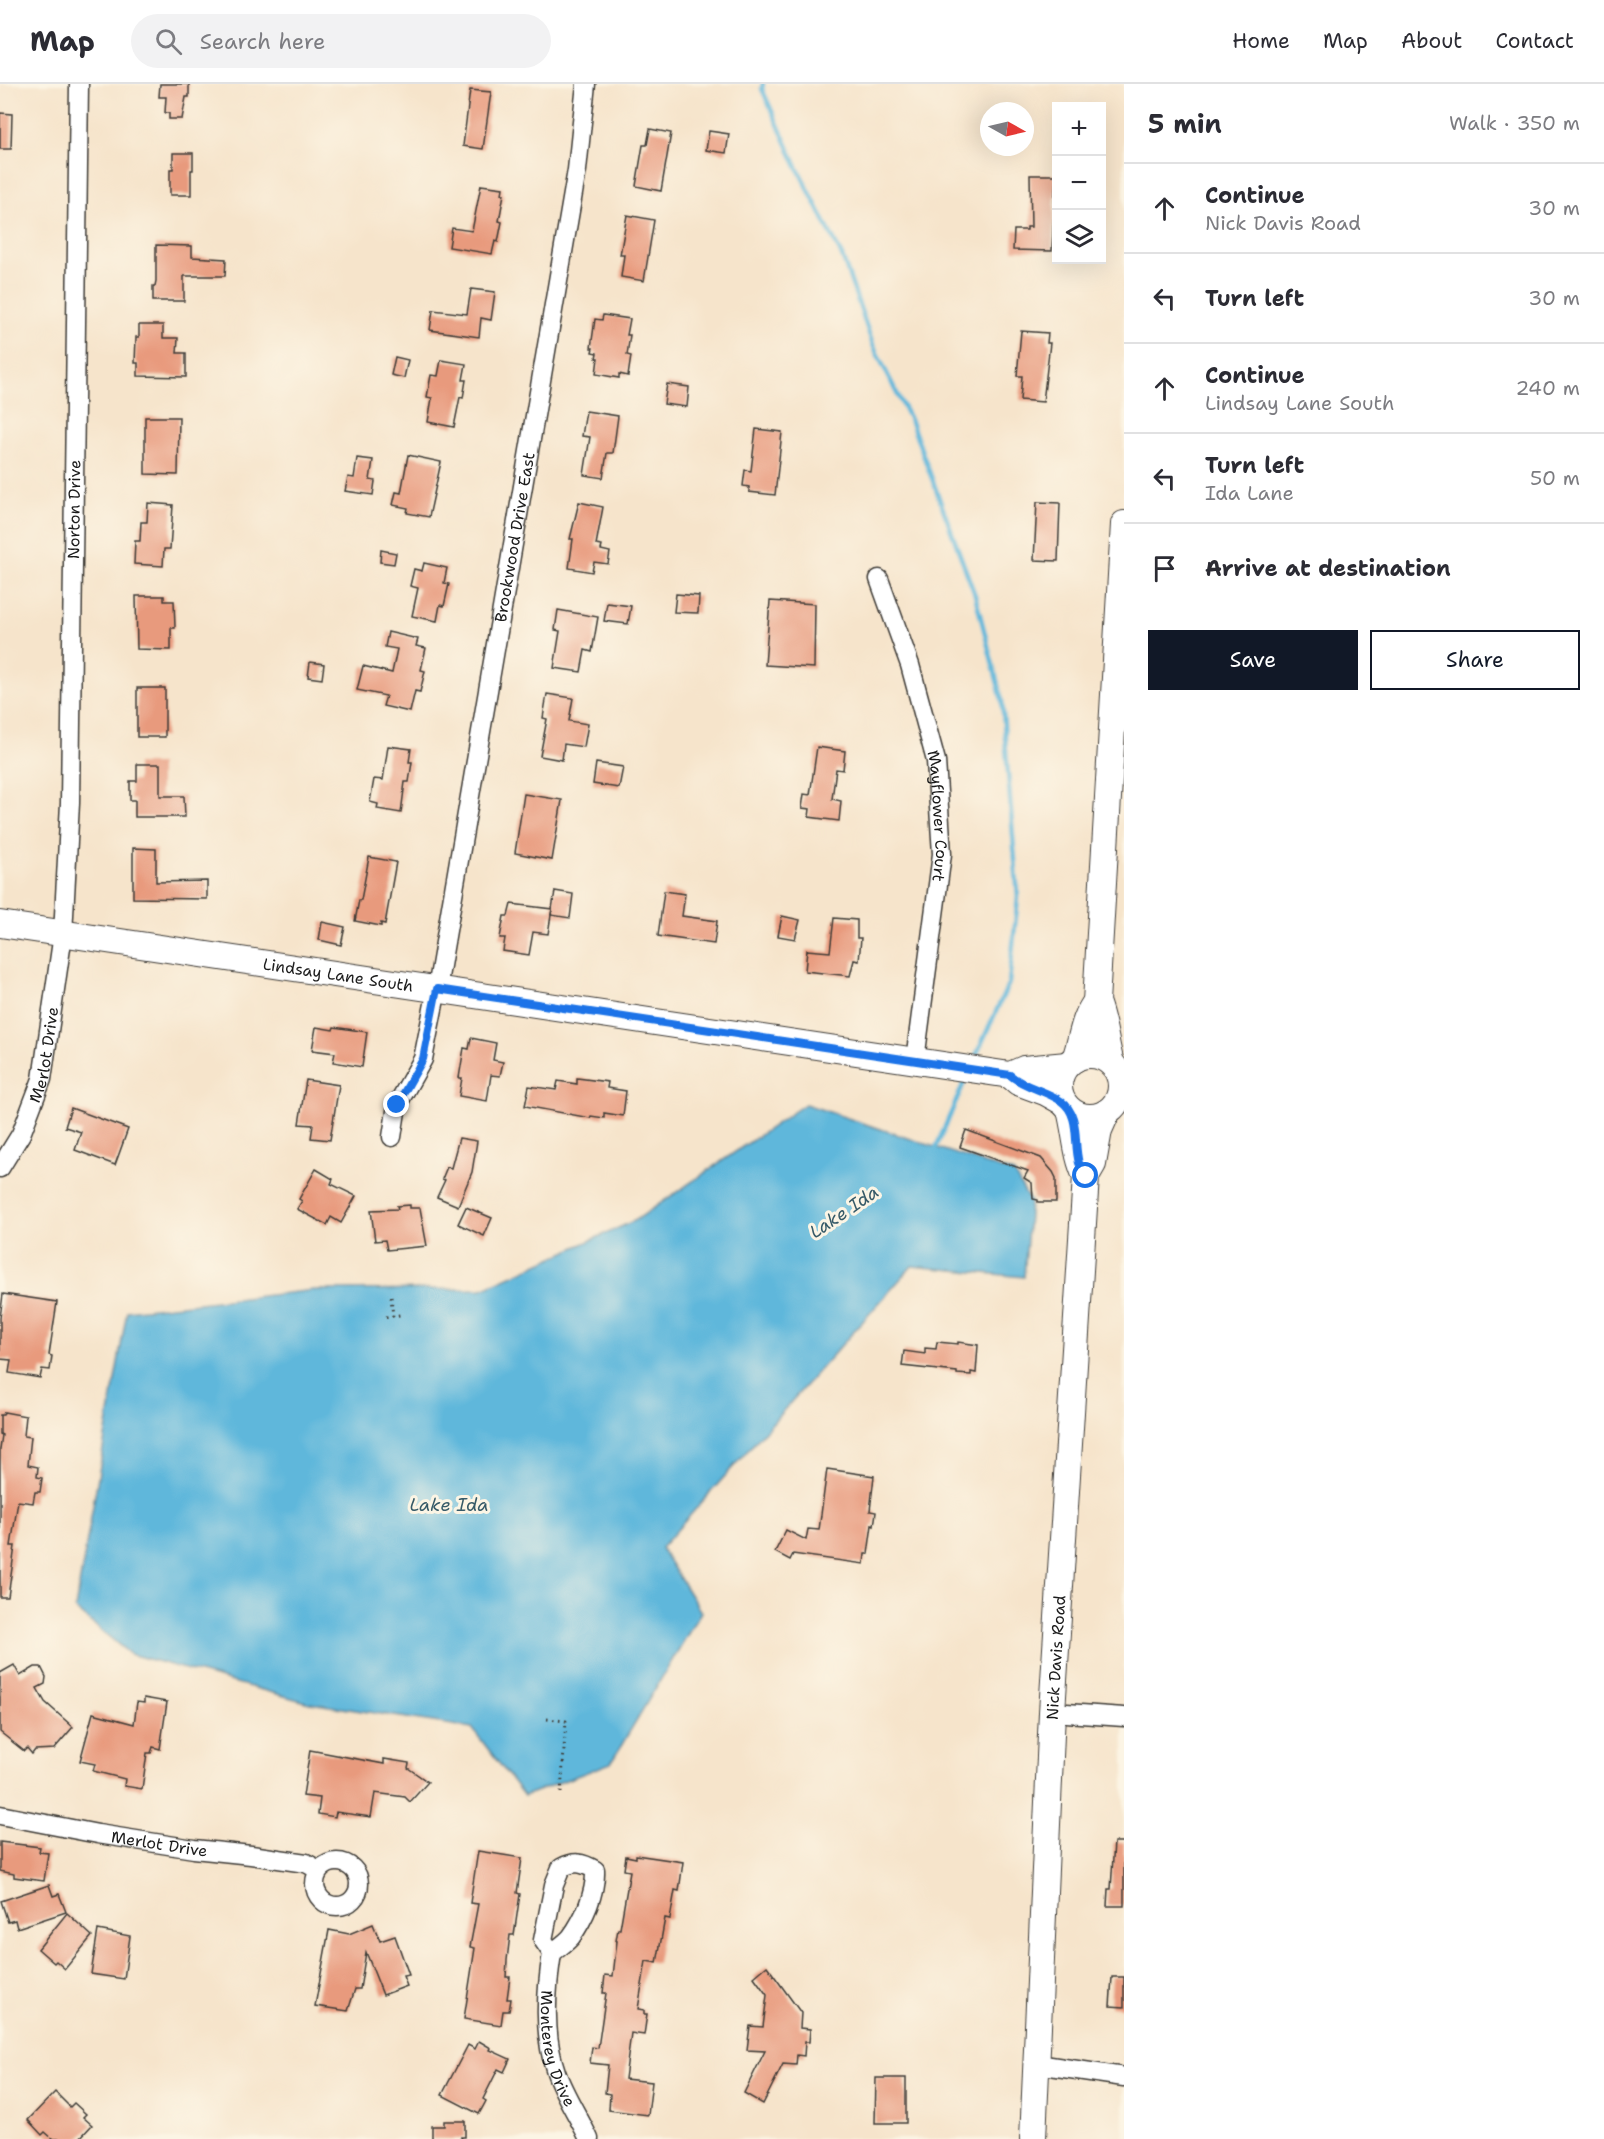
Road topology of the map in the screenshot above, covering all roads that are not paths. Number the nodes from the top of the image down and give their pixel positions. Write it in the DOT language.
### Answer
graph roads {
  1 [pos="79,84"];
  2 [pos="586,84"];
  3 [pos="1124,524"];
  4 [pos="879,579"];
  5 [pos="0,924"];
  6 [pos="63,934"];
  7 [pos="437,989"];
  8 [pos="1096,1002"];
  9 [pos="915,1060"];
  10 [pos="1071,1062"];
  11 [pos="1117,1070"];
  12 [pos="1010,1075"];
  13 [pos="1067,1106"];
  14 [pos="1115,1108"];
  15 [pos="392,1137"];
  16 [pos="0,1168"];
  17 [pos="1086,1176"];
  18 [pos="1052,1712"];
  19 [pos="1124,1717"];
  20 [pos="0,1815"];
  21 [pos="319,1870"];
  22 [pos="552,1953"];
  23 [pos="1037,2064"];
  24 [pos="1124,2077"];
  25 [pos="589,2139"];
  26 [pos="1033,2139"];
  1 -- 6 [label="street, Norton Drive"];
  2 -- 7 [label="street, Brookwood Drive East"];
  3 -- 8 [label="street"];
  4 -- 9 [label="street, Mayflower Court"];
  5 -- 6 [label="street, Lindsay Lane South"];
  6 -- 7 [label="street, Lindsay Lane South"];
  6 -- 16 [label="street, Merlot Drive"];
  7 -- 9 [label="street, Lindsay Lane South"];
  7 -- 15 [label="street, Brookwood Drive East"];
  8 -- 10 [label="street"];
  8 -- 11 [label="street"];
  9 -- 12 [label="street, Lindsay Lane South"];
  10 -- 11 [label="street"];
  10 -- 12 [label="street, Lindsay Lane South"];
  10 -- 13 [label="street"];
  11 -- 14 [label="street"];
  12 -- 13 [label="street"];
  13 -- 14 [label="street"];
  13 -- 17 [label="street, Nick Davis Road"];
  14 -- 17 [label="street, Nick Davis Road"];
  17 -- 18 [label="street, Nick Davis Road"];
  18 -- 19 [label="street"];
  18 -- 23 [label="street, Nick Davis Road"];
  20 -- 21 [label="street, Merlot Drive"];
  22 -- 25 [label="street, Monterey Drive"];
  23 -- 24 [label="street"];
  23 -- 26 [label="street, Nick Davis Road"];
}
